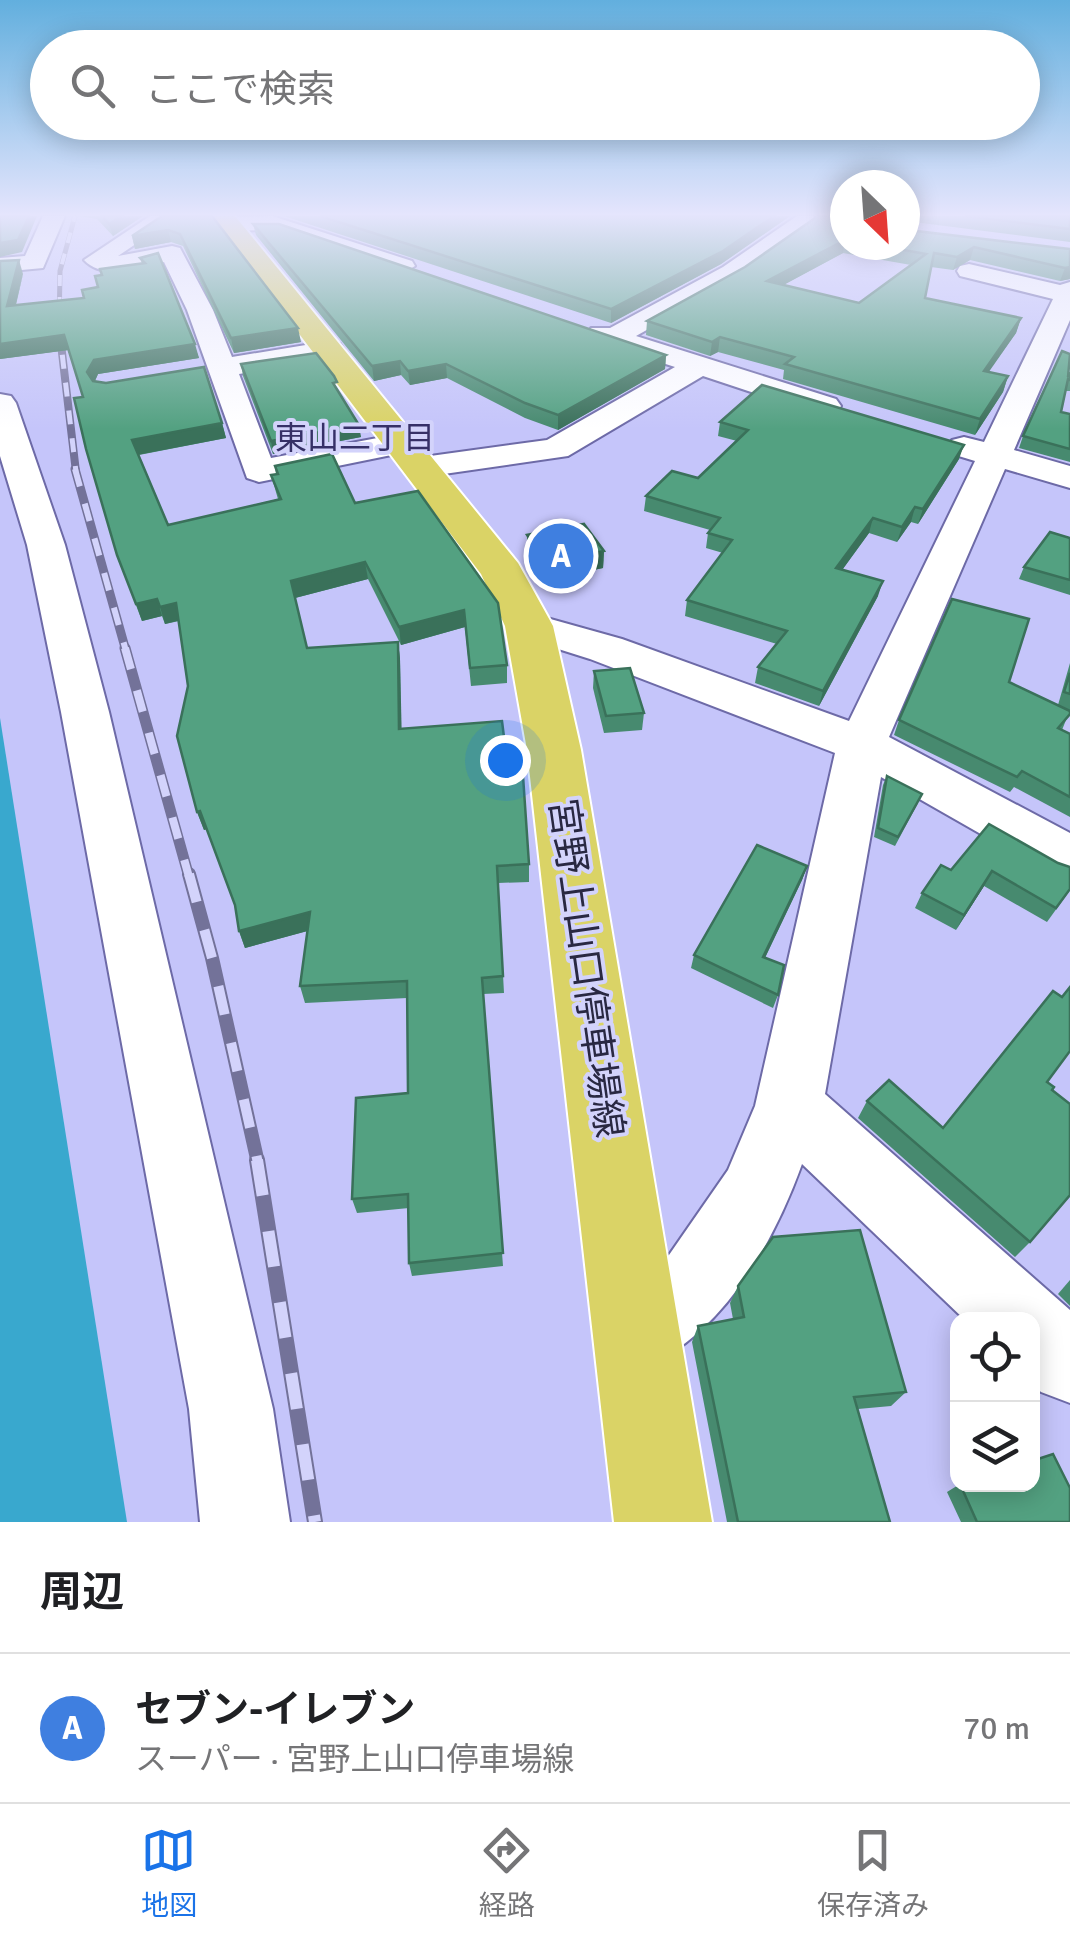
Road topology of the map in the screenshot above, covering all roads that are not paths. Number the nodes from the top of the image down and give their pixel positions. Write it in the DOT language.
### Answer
graph roads {
  1 [pos="189,287"];
  2 [pos="279,287"];
  3 [pos="705,287"];
  4 [pos="1042,287"];
  5 [pos="1069,293"];
  6 [pos="576,326"];
  7 [pos="612,338"];
  8 [pos="330,350"];
  9 [pos="698,366"];
  10 [pos="220,368"];
  11 [pos="184,374"];
  12 [pos="0,403"];
  13 [pos="847,412"];
  14 [pos="940,440"];
  15 [pos="413,455"];
  16 [pos="995,456"];
  17 [pos="1070,477"];
  18 [pos="529,626"];
  19 [pos="862,744"];
  20 [pos="1070,859"];
  21 [pos="789,1106"];
  22 [pos="1013,1312"];
  23 [pos="638,1330"];
  24 [pos="1040,1336"];
  25 [pos="1070,1364"];
  26 [pos="245,1522"];
  27 [pos="663,1522"];
  1 -- 10 [label="street"];
  2 -- 8 [label="main road, 宮野上山口停車場線"];
  3 -- 7 [label="street"];
  4 -- 5 [label="street"];
  5 -- 16 [label="street"];
  6 -- 7 [label="street"];
  7 -- 9 [label="street"];
  8 -- 10 [label="street"];
  8 -- 15 [label="main road, 宮野上山口停車場線"];
  9 -- 13 [label="street"];
  9 -- 15 [label="street"];
  10 -- 11 [label="street"];
  10 -- 15 [label="street"];
  12 -- 26 [label="street"];
  14 -- 16 [label="street"];
  15 -- 18 [label="main road, 宮野上山口停車場線"];
  16 -- 17 [label="street"];
  16 -- 19 [label="street"];
  18 -- 19 [label="street"];
  18 -- 23 [label="main road, 宮野上山口停車場線"];
  19 -- 20 [label="street"];
  19 -- 21 [label="street"];
  21 -- 22 [label="street"];
  21 -- 23 [label="street"];
  23 -- 27 [label="main road, 宮野上山口停車場線"];
  24 -- 25 [label="street"];
}
